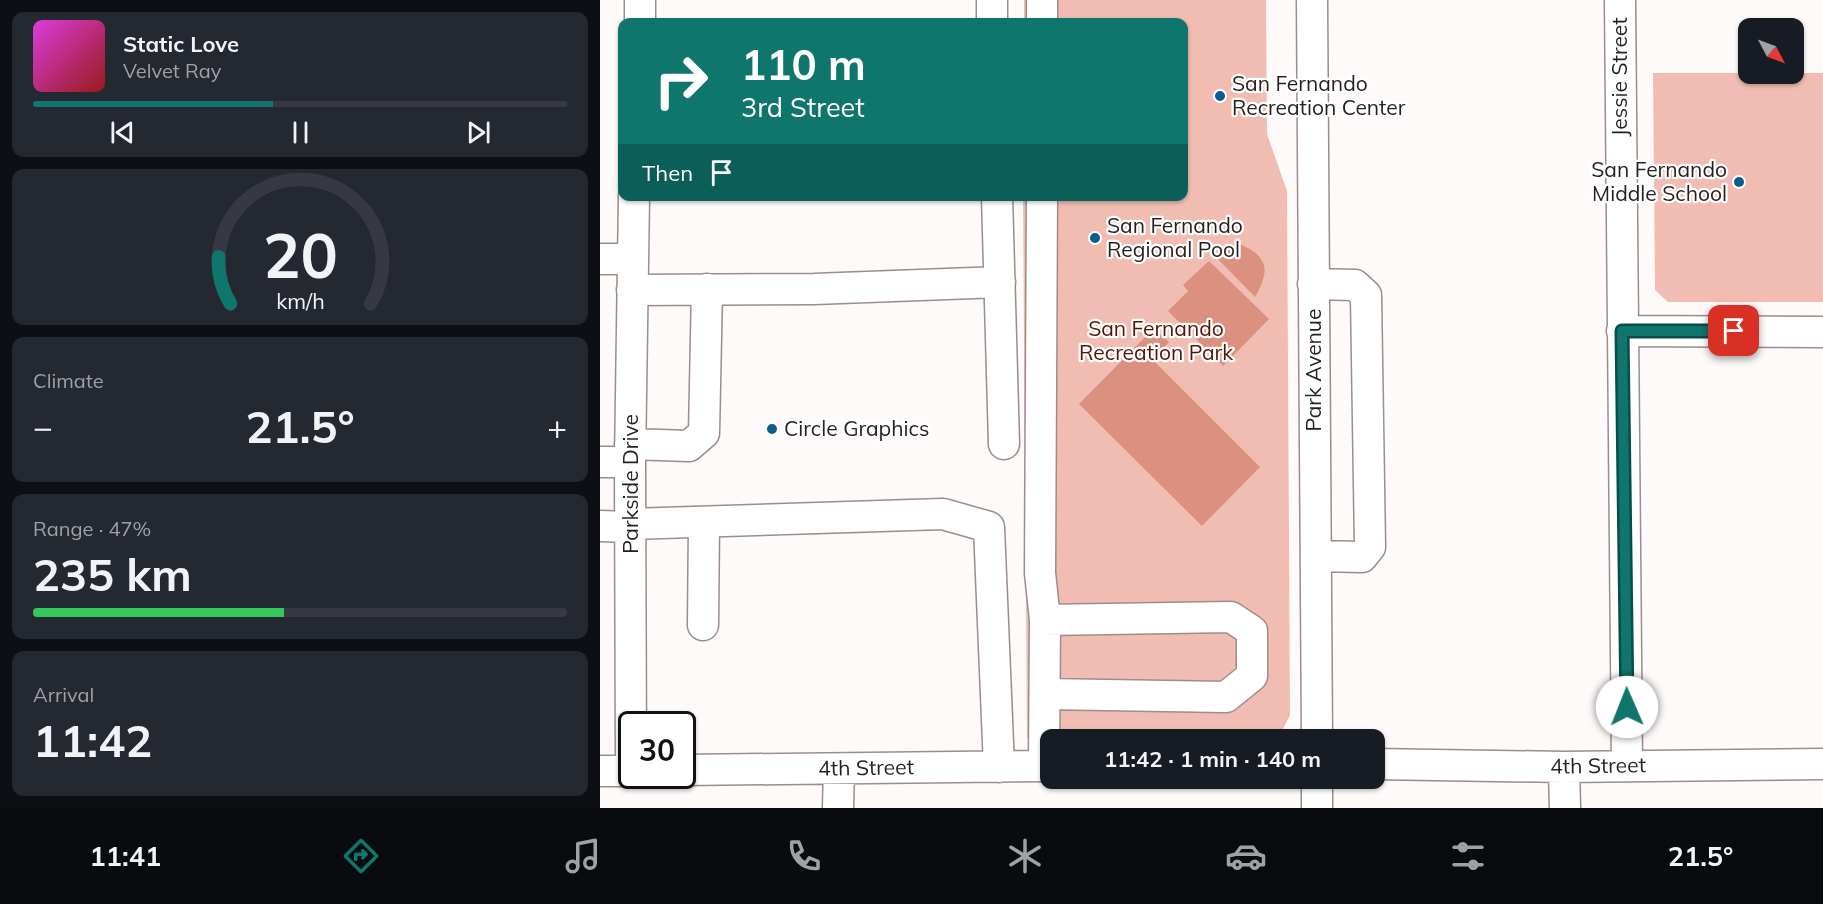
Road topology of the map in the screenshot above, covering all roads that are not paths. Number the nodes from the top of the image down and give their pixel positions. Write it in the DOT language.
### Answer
graph roads {
  1 [pos="640,0"];
  2 [pos="992,0"];
  3 [pos="1042,0"];
  4 [pos="1312,0"];
  5 [pos="1620,0"];
  6 [pos="640,18"];
  7 [pos="992,18"];
  8 [pos="1042,18"];
  9 [pos="634,201"];
  10 [pos="998,201"];
  11 [pos="1042,201"];
  12 [pos="600,259"];
  13 [pos="632,259"];
  14 [pos="1000,282"];
  15 [pos="1313,284"];
  16 [pos="707,289"];
  17 [pos="632,290"];
  18 [pos="1622,331"];
  19 [pos="1823,332"];
  20 [pos="1004,444"];
  21 [pos="630,453"];
  22 [pos="600,462"];
  23 [pos="704,522"];
  24 [pos="600,526"];
  25 [pos="630,526"];
  26 [pos="1316,556"];
  27 [pos="1045,620"];
  28 [pos="703,625"];
  29 [pos="1045,694"];
  30 [pos="632,711"];
  31 [pos="1046,729"];
  32 [pos="1317,729"];
  33 [pos="1385,764"];
  34 [pos="1823,764"];
  35 [pos="1627,765"];
  36 [pos="1040,766"];
  37 [pos="999,767"];
  38 [pos="1564,767"];
  39 [pos="838,768"];
  40 [pos="696,770"];
  41 [pos="600,771"];
  42 [pos="618,771"];
  43 [pos="1317,789"];
  44 [pos="838,808"];
  45 [pos="1317,808"];
  46 [pos="1565,808"];
  1 -- 6 [label="street"];
  2 -- 7 [label="street"];
  3 -- 8 [label="street"];
  4 -- 15 [label="street, Park Avenue"];
  5 -- 18 [label="street, Jessie Street"];
  9 -- 13 [label="street, Parkside Drive"];
  10 -- 14 [label="street"];
  11 -- 27 [label="street"];
  12 -- 13 [label="street"];
  13 -- 17 [label="street, Parkside Drive"];
  14 -- 16 [label="street"];
  14 -- 20 [label="street"];
  15 -- 26 [label="street, Park Avenue"];
  15 -- 26 [label="street"];
  16 -- 17 [label="street"];
  16 -- 21 [label="street"];
  17 -- 21 [label="street, Parkside Drive"];
  18 -- 19 [label="street"];
  18 -- 35 [label="street, Jessie Street"];
  21 -- 22 [label="street"];
  21 -- 25 [label="street, Parkside Drive"];
  23 -- 25 [label="street"];
  23 -- 28 [label="street"];
  23 -- 37 [label="street"];
  24 -- 25 [label="street"];
  25 -- 30 [label="street, Parkside Drive"];
  26 -- 32 [label="street, Park Avenue"];
  27 -- 29 [label="street"];
  27 -- 29 [label="street"];
  29 -- 31 [label="street"];
  33 -- 38 [label="street, 4th Street"];
  34 -- 35 [label="street, 4th Street"];
  35 -- 38 [label="street, 4th Street"];
  36 -- 37 [label="street, 4th Street"];
  37 -- 39 [label="street, 4th Street"];
  38 -- 46 [label="street"];
  39 -- 40 [label="street, 4th Street"];
  39 -- 44 [label="street"];
  41 -- 42 [label="street"];
  43 -- 45 [label="street"];
}
